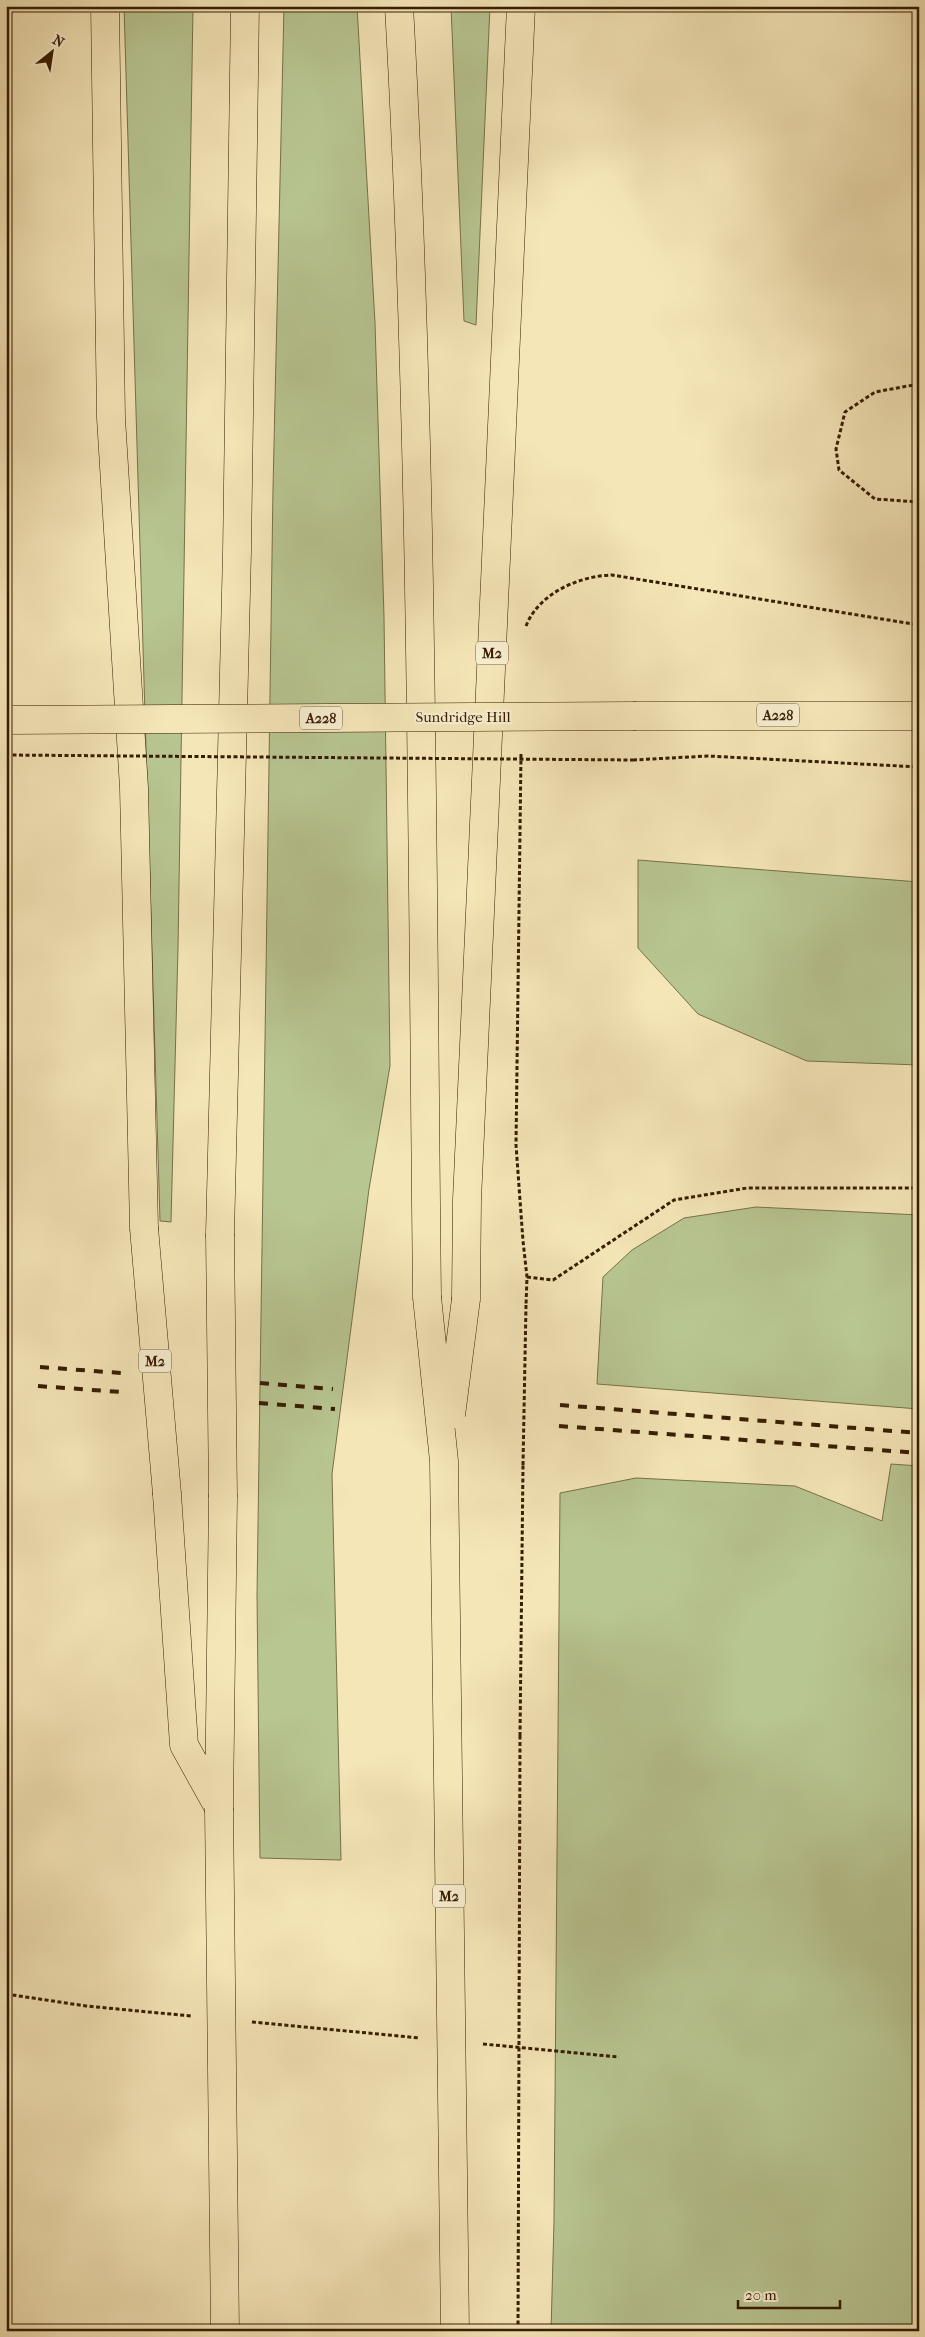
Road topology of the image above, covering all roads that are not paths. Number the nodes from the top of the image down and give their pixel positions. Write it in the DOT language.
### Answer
graph roads {
  1 [pos="105,6"];
  2 [pos="245,6"];
  3 [pos="399,6"];
  4 [pos="521,6"];
  5 [pos="919,716"];
  6 [pos="6,720"];
  7 [pos="444,1462"];
  8 [pos="219,1808"];
  9 [pos="225,2331"];
  10 [pos="455,2331"];
  1 -- 8 [label="main road, M2, bridge"];
  2 -- 8 [label="main road, M2, bridge"];
  3 -- 7 [label="main road, M2, bridge"];
  4 -- 7 [label="main road, M2, bridge"];
  5 -- 6 [label="main road, Sundridge Hill / A228, bridge"];
  7 -- 10 [label="main road, M2, bridge"];
  8 -- 9 [label="main road, M2, bridge"];
}
